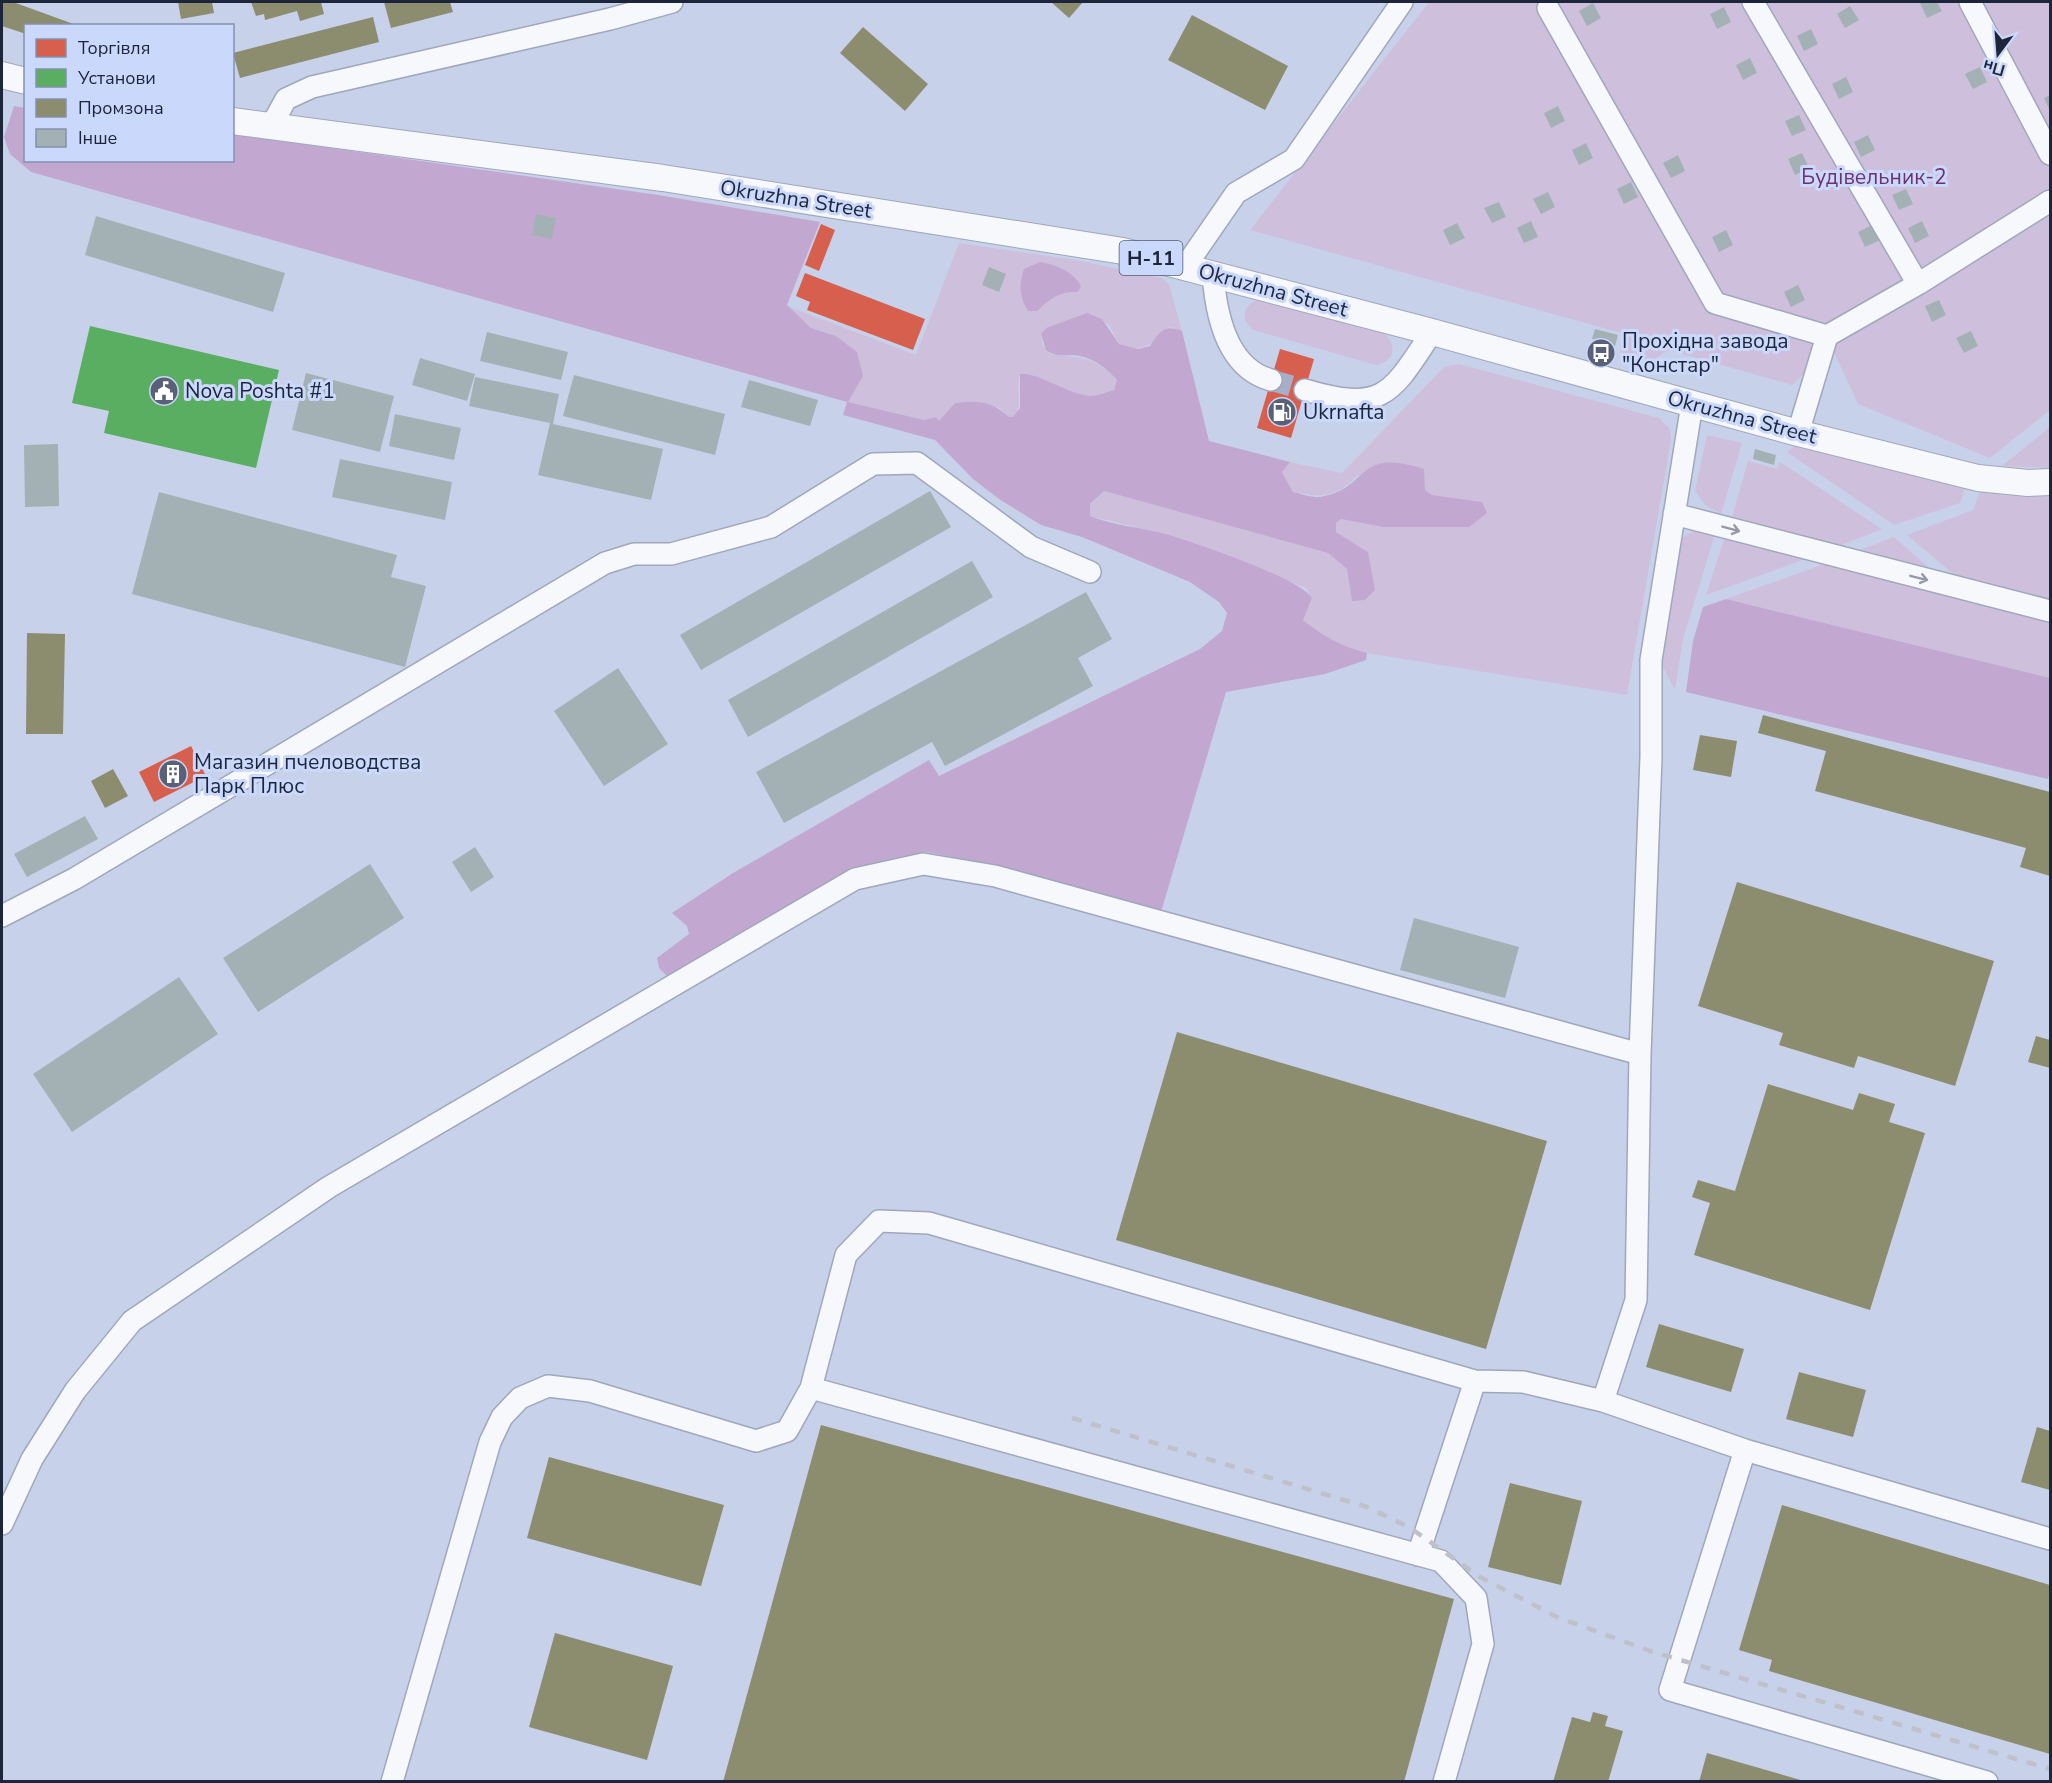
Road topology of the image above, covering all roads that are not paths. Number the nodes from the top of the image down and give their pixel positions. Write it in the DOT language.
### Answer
graph roads {
  1 [pos="672,2"];
  2 [pos="1402,2"];
  3 [pos="1753,2"];
  4 [pos="1970,2"];
  5 [pos="1548,8"];
  6 [pos="2,75"];
  7 [pos="24,80"];
  8 [pos="234,121"];
  9 [pos="270,128"];
  10 [pos="2050,154"];
  11 [pos="2050,201"];
  12 [pos="1185,267"];
  13 [pos="1213,274"];
  14 [pos="1918,284"];
  15 [pos="1432,332"];
  16 [pos="1827,336"];
  17 [pos="1271,380"];
  18 [pos="1305,390"];
  19 [pos="1692,404"];
  20 [pos="1798,434"];
  21 [pos="2050,482"];
  22 [pos="1674,514"];
  23 [pos="1090,572"];
  24 [pos="2050,611"];
  25 [pos="2,916"];
  26 [pos="1640,1054"];
  27 [pos="1475,1381"];
  28 [pos="811,1388"];
  29 [pos="1603,1401"];
  30 [pos="1745,1450"];
  31 [pos="2,1524"];
  32 [pos="2050,1539"];
  33 [pos="1418,1555"];
  34 [pos="392,1782"];
  35 [pos="1444,1782"];
  36 [pos="1987,1782"];
  1 -- 9 [label="street"];
  2 -- 12 [label="street"];
  3 -- 14 [label="street"];
  4 -- 10 [label="street"];
  5 -- 16 [label="street"];
  6 -- 7 [label="main road"];
  8 -- 9 [label="main road, Okruzhna Street / Н-11"];
  9 -- 12 [label="main road, Okruzhna Street / Н-11"];
  11 -- 14 [label="street"];
  12 -- 13 [label="main road, Okruzhna Street / Н-11"];
  13 -- 15 [label="main road, Okruzhna Street / Н-11"];
  13 -- 17 [label="street"];
  14 -- 16 [label="street"];
  15 -- 18 [label="street"];
  15 -- 19 [label="main road, Okruzhna Street / Н-11"];
  16 -- 20 [label="street"];
  19 -- 20 [label="main road, Okruzhna Street / Н-11"];
  19 -- 22 [label="street"];
  20 -- 21 [label="main road, Okruzhna Street / Н-11"];
  22 -- 24 [label="street, one-way"];
  22 -- 26 [label="street"];
  23 -- 25 [label="street"];
  26 -- 29 [label="street"];
  26 -- 31 [label="street"];
  27 -- 28 [label="street"];
  27 -- 29 [label="street"];
  27 -- 33 [label="street"];
  28 -- 33 [label="street"];
  28 -- 34 [label="street"];
  29 -- 30 [label="street"];
  30 -- 32 [label="street"];
  30 -- 36 [label="street"];
  33 -- 35 [label="street"];
}
